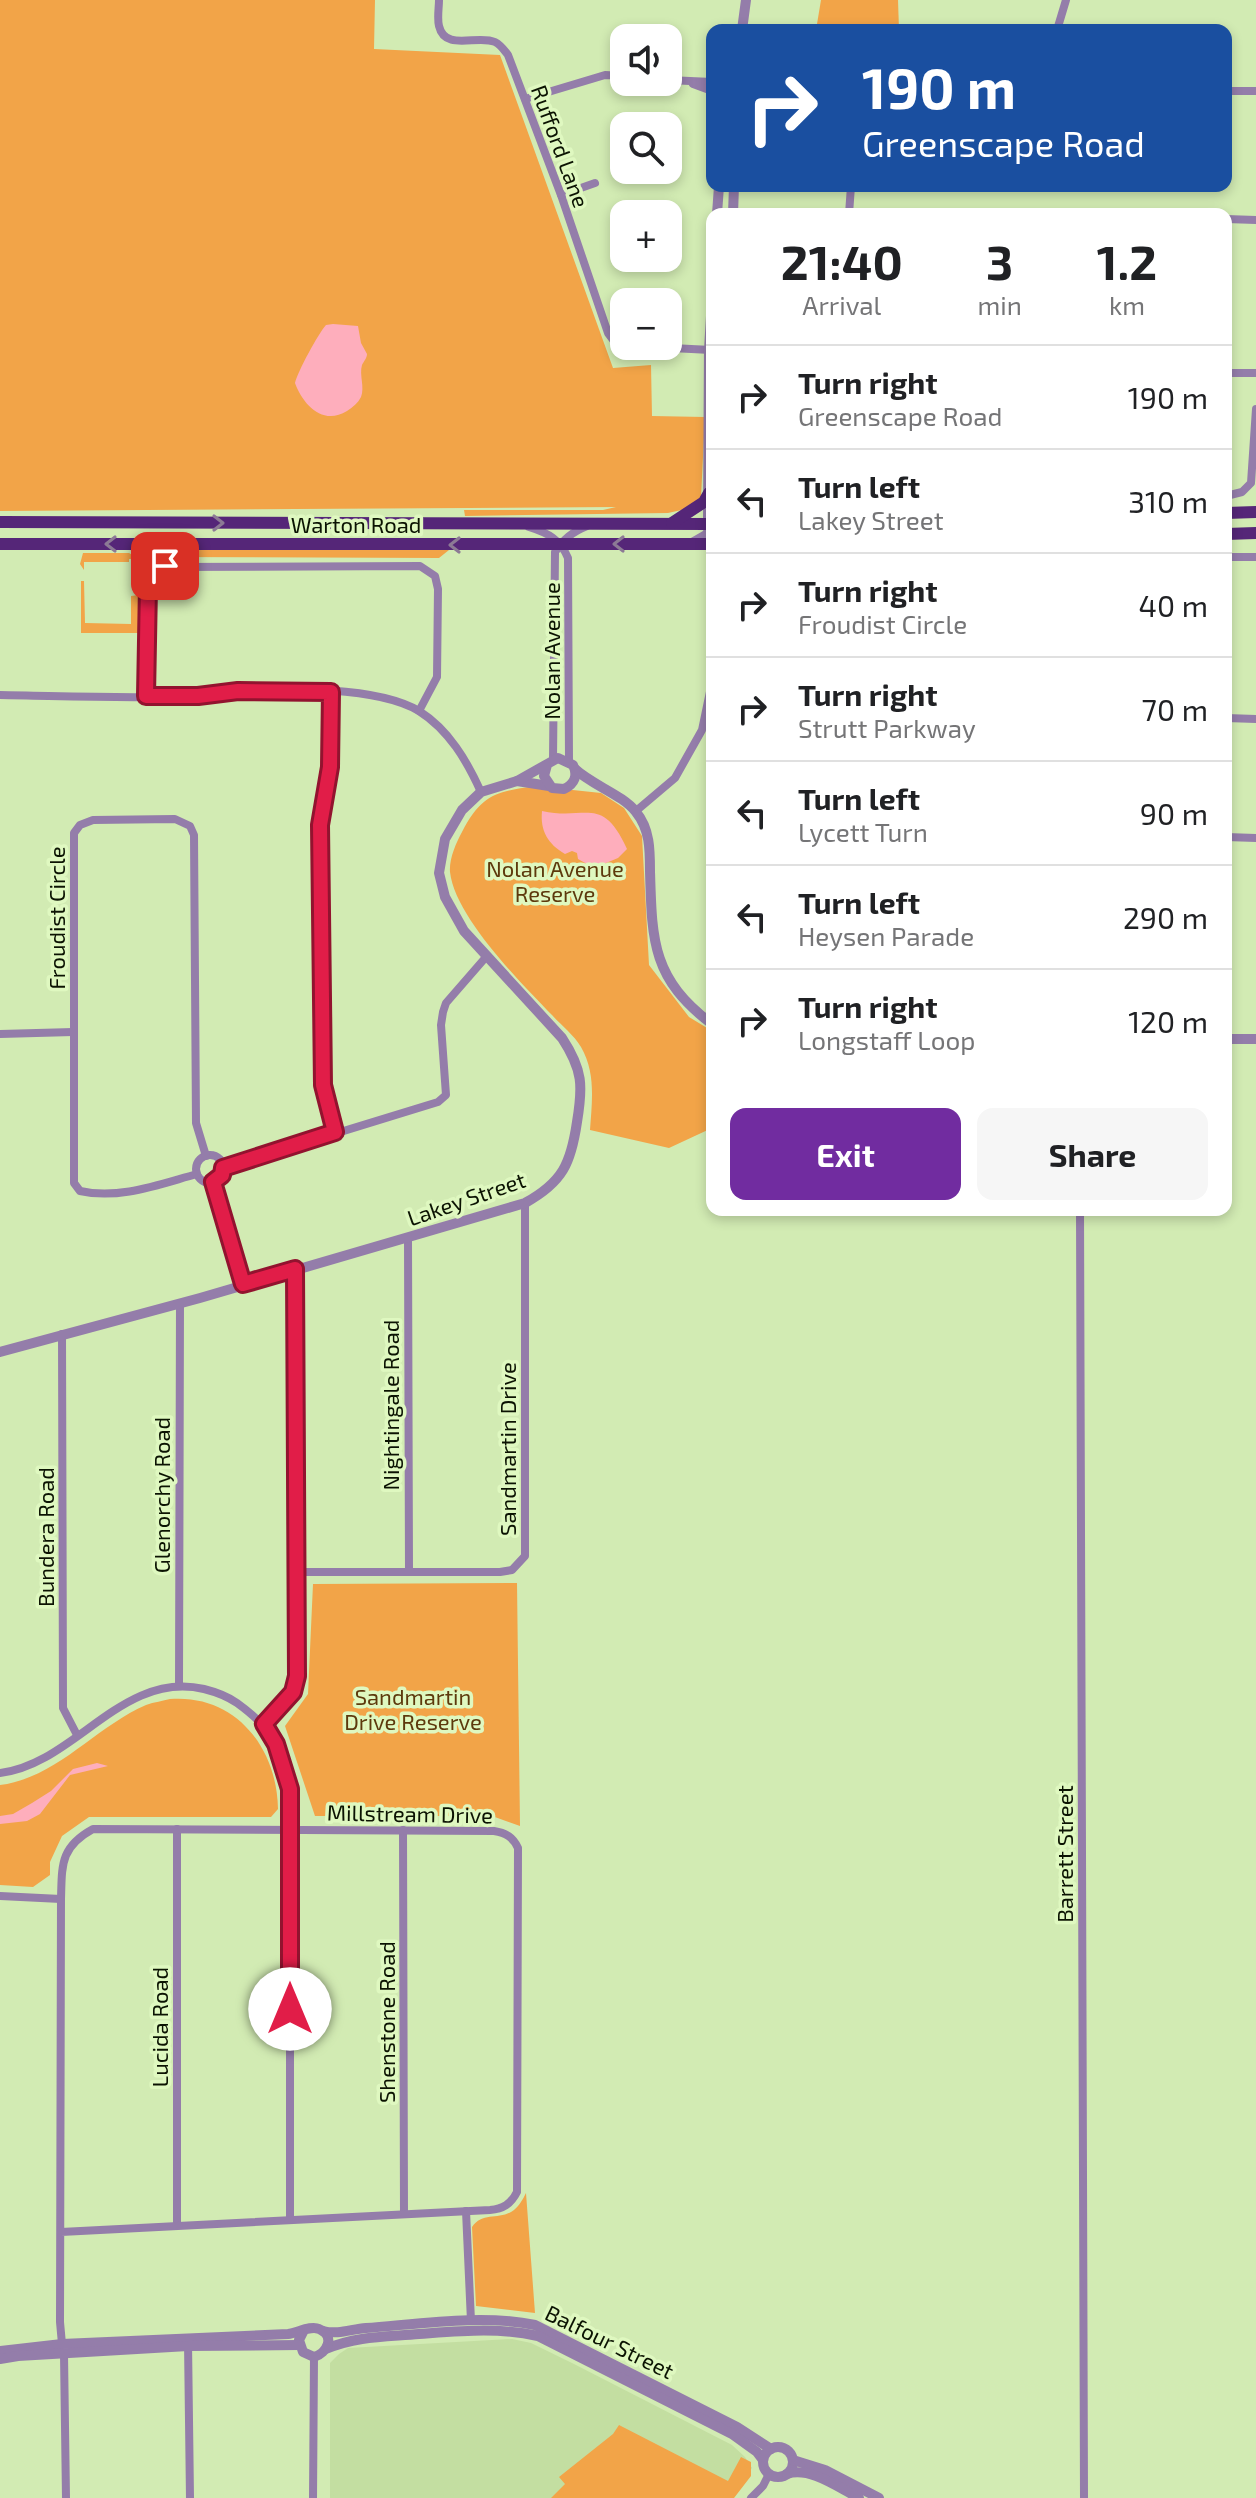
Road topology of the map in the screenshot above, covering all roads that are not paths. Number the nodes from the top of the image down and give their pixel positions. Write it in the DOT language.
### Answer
graph roads {
  1 [pos="439,0"];
  2 [pos="746,0"];
  3 [pos="1066,0"];
  4 [pos="743,24"];
  5 [pos="1059,24"];
  6 [pos="610,75"];
  7 [pos="682,81"];
  8 [pos="689,82"];
  9 [pos="706,82"];
  10 [pos="706,89"];
  11 [pos="1232,91"];
  12 [pos="1256,91"];
  13 [pos="525,99"];
  14 [pos="595,183"];
  15 [pos="561,195"];
  16 [pos="1232,219"];
  17 [pos="1256,220"];
  18 [pos="610,336"];
  19 [pos="682,349"];
  20 [pos="706,350"];
  21 [pos="1232,373"];
  22 [pos="1256,373"];
  23 [pos="1256,409"];
  24 [pos="1232,494"];
  25 [pos="706,498"];
  26 [pos="1256,512"];
  27 [pos="1232,513"];
  28 [pos="0,522"];
  29 [pos="517,523"];
  30 [pos="593,523"];
  31 [pos="672,523"];
  32 [pos="706,524"];
  33 [pos="1256,533"];
  34 [pos="1232,534"];
  35 [pos="706,535"];
  36 [pos="692,543"];
  37 [pos="0,544"];
  38 [pos="560,544"];
  39 [pos="706,544"];
  40 [pos="1232,557"];
  41 [pos="1256,557"];
  42 [pos="331,692"];
  43 [pos="0,695"];
  44 [pos="146,696"];
  45 [pos="419,711"];
  46 [pos="706,711"];
  47 [pos="1232,718"];
  48 [pos="1256,719"];
  49 [pos="550,763"];
  50 [pos="572,765"];
  51 [pos="517,781"];
  52 [pos="549,786"];
  53 [pos="596,786"];
  54 [pos="568,788"];
  55 [pos="481,792"];
  56 [pos="636,811"];
  57 [pos="1232,837"];
  58 [pos="1256,838"];
  59 [pos="486,957"];
  60 [pos="706,1019"];
  61 [pos="73,1032"];
  62 [pos="0,1034"];
  63 [pos="1232,1039"];
  64 [pos="1256,1039"];
  65 [pos="335,1132"];
  66 [pos="206,1156"];
  67 [pos="223,1168"];
  68 [pos="197,1174"];
  69 [pos="213,1182"];
  70 [pos="525,1203"];
  71 [pos="1080,1216"];
  72 [pos="408,1239"];
  73 [pos="295,1269"];
  74 [pos="243,1284"];
  75 [pos="180,1304"];
  76 [pos="62,1334"];
  77 [pos="1,1352"];
  78 [pos="296,1572"];
  79 [pos="409,1572"];
  80 [pos="179,1686"];
  81 [pos="264,1724"];
  82 [pos="77,1735"];
  83 [pos="0,1773"];
  84 [pos="177,1829"];
  85 [pos="291,1830"];
  86 [pos="403,1830"];
  87 [pos="0,1896"];
  88 [pos="61,1899"];
  89 [pos="466,2211"];
  90 [pos="404,2214"];
  91 [pos="290,2219"];
  92 [pos="177,2225"];
  93 [pos="61,2232"];
  94 [pos="471,2321"];
  95 [pos="323,2331"];
  96 [pos="303,2332"];
  97 [pos="188,2342"];
  98 [pos="299,2345"];
  99 [pos="63,2349"];
  100 [pos="326,2349"];
  101 [pos="0,2351"];
  102 [pos="314,2357"];
  103 [pos="0,2359"];
  104 [pos="771,2449"];
  105 [pos="763,2460"];
  106 [pos="793,2460"];
  107 [pos="769,2474"];
  108 [pos="786,2475"];
  109 [pos="66,2498"];
  110 [pos="190,2498"];
  111 [pos="313,2498"];
  112 [pos="751,2498"];
  113 [pos="859,2498"];
  114 [pos="879,2498"];
  115 [pos="1084,2498"];
  1 -- 13 [label="street, Rufford Lane"];
  2 -- 4 [label="street"];
  3 -- 5 [label="street"];
  6 -- 13 [label="street"];
  7 -- 8 [label="street"];
  8 -- 9 [label="street"];
  8 -- 10 [label="street"];
  11 -- 12 [label="street"];
  13 -- 15 [label="street, Rufford Lane"];
  14 -- 15 [label="street"];
  15 -- 18 [label="street, Rufford Lane"];
  16 -- 17 [label="street"];
  19 -- 20 [label="street"];
  21 -- 22 [label="street"];
  23 -- 24 [label="street"];
  25 -- 31 [label="main road"];
  26 -- 27 [label="main road"];
  28 -- 29 [label="main road, Warton Road, one-way"];
  29 -- 30 [label="main road, Warton Road"];
  29 -- 38 [label="street"];
  30 -- 31 [label="main road, Warton Road"];
  30 -- 38 [label="street"];
  31 -- 32 [label="main road, Warton Road"];
  33 -- 34 [label="main road"];
  35 -- 36 [label="street"];
  36 -- 38 [label="main road, Warton Road, one-way"];
  36 -- 39 [label="main road, Warton Road"];
  38 -- 37 [label="main road, Warton Road, one-way"];
  38 -- 49 [label="street, Nolan Avenue"];
  38 -- 50 [label="street, Nolan Avenue"];
  40 -- 41 [label="street"];
  42 -- 44 [label="street"];
  42 -- 45 [label="street"];
  42 -- 65 [label="street"];
  43 -- 44 [label="street"];
  44 -- 45 [label="street"];
  45 -- 55 [label="street"];
  46 -- 56 [label="street"];
  47 -- 48 [label="street"];
  49 -- 50 [label="street"];
  49 -- 51 [label="street"];
  49 -- 52 [label="street"];
  50 -- 53 [label="street"];
  50 -- 54 [label="street"];
  51 -- 52 [label="street"];
  51 -- 55 [label="street"];
  52 -- 54 [label="street"];
  53 -- 54 [label="street"];
  53 -- 56 [label="street"];
  55 -- 59 [label="street, Lakey Street"];
  56 -- 60 [label="street"];
  57 -- 58 [label="street"];
  59 -- 65 [label="street"];
  59 -- 70 [label="street, Lakey Street"];
  61 -- 62 [label="street"];
  61 -- 66 [label="street, Froudist Circle"];
  61 -- 68 [label="street, Froudist Circle"];
  63 -- 64 [label="street"];
  65 -- 67 [label="street"];
  66 -- 67 [label="street"];
  66 -- 68 [label="street"];
  67 -- 69 [label="street"];
  68 -- 69 [label="street"];
  69 -- 74 [label="street"];
  70 -- 72 [label="street, Lakey Street"];
  70 -- 79 [label="street, Sandmartin Drive"];
  71 -- 115 [label="street, Barrett Street"];
  72 -- 73 [label="street, Lakey Street"];
  72 -- 79 [label="street, Nightingale Road"];
  73 -- 74 [label="street, Lakey Street"];
  73 -- 78 [label="street"];
  74 -- 75 [label="street, Lakey Street"];
  75 -- 76 [label="street, Lakey Street"];
  75 -- 80 [label="street, Glenorchy Road"];
  76 -- 77 [label="street, Lakey Street"];
  76 -- 82 [label="street, Bundera Road"];
  78 -- 79 [label="street, Sandmartin Drive"];
  78 -- 81 [label="street"];
  80 -- 81 [label="street"];
  80 -- 82 [label="street"];
  81 -- 85 [label="street"];
  82 -- 83 [label="street"];
  84 -- 85 [label="street, Millstream Drive"];
  84 -- 88 [label="street, Millstream Drive"];
  84 -- 92 [label="street, Lucida Road"];
  85 -- 86 [label="street, Millstream Drive"];
  85 -- 91 [label="street"];
  86 -- 89 [label="street, Millstream Drive"];
  86 -- 90 [label="street, Shenstone Road"];
  87 -- 88 [label="street"];
  88 -- 93 [label="street, Millstream Drive"];
  89 -- 90 [label="street, Millstream Drive"];
  89 -- 94 [label="street"];
  90 -- 91 [label="street, Millstream Drive"];
  91 -- 92 [label="street, Millstream Drive"];
  92 -- 93 [label="street, Millstream Drive"];
  93 -- 99 [label="street, Millstream Drive"];
  94 -- 95 [label="street, Balfour Street"];
  94 -- 104 [label="street, Balfour Street"];
  95 -- 96 [label="street, Balfour Street"];
  95 -- 100 [label="street"];
  96 -- 97 [label="street, Balfour Street"];
  96 -- 98 [label="street"];
  97 -- 98 [label="street, Balfour Street"];
  97 -- 99 [label="street, Balfour Street"];
  97 -- 110 [label="street"];
  98 -- 102 [label="street"];
  99 -- 101 [label="street, Balfour Street"];
  99 -- 103 [label="street, Balfour Street"];
  99 -- 109 [label="street, Millstream Drive"];
  100 -- 102 [label="street, Balfour Street"];
  100 -- 105 [label="street, Balfour Street"];
  102 -- 111 [label="street"];
  104 -- 105 [label="street"];
  104 -- 106 [label="street, Balfour Street"];
  105 -- 107 [label="street, Balfour Street"];
  106 -- 108 [label="street"];
  106 -- 114 [label="street, Balfour Street"];
  107 -- 108 [label="street"];
  107 -- 112 [label="street"];
  108 -- 113 [label="street"];
}
